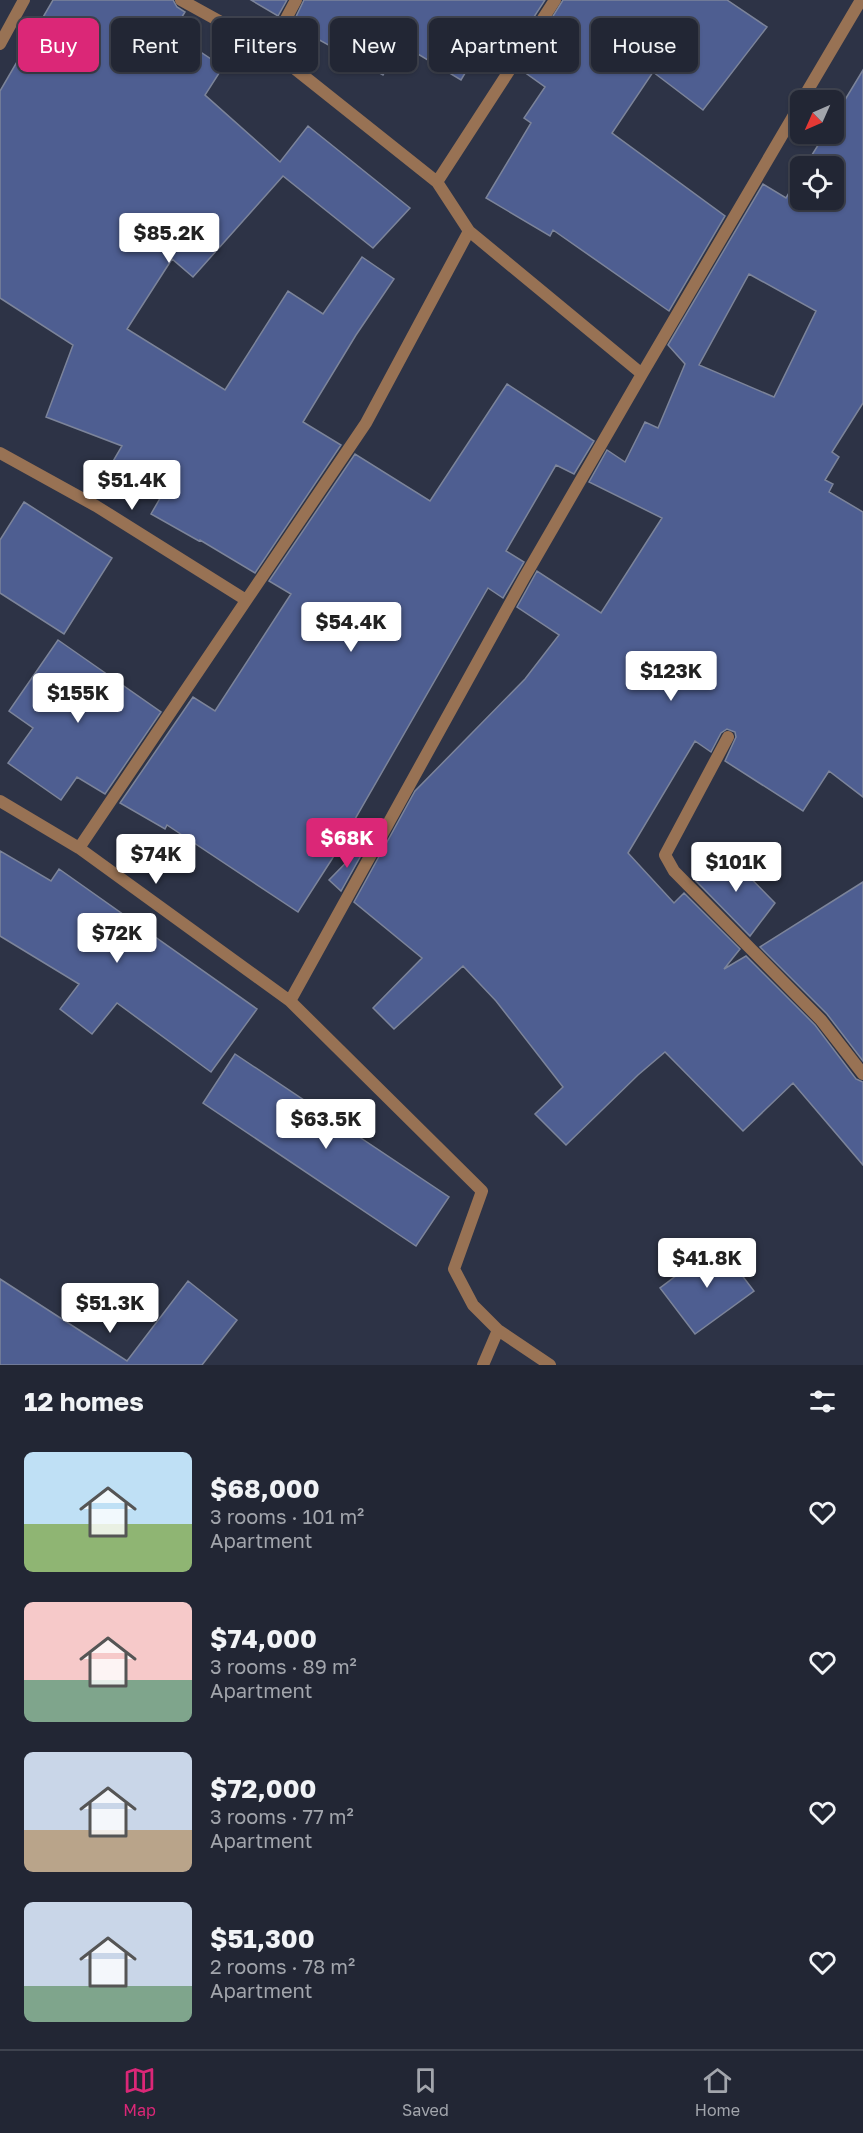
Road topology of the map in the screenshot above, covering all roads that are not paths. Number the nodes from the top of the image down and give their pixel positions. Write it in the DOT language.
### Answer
graph roads {
  1 [pos="24,0"];
  2 [pos="181,0"];
  3 [pos="296,0"];
  4 [pos="555,0"];
  5 [pos="861,0"];
  6 [pos="214,18"];
  7 [pos="286,18"];
  8 [pos="0,44"];
  9 [pos="299,72"];
  10 [pos="809,90"];
  11 [pos="790,122"];
  12 [pos="437,182"];
  13 [pos="470,231"];
  14 [pos="642,374"];
  15 [pos="0,453"];
  16 [pos="246,600"];
  17 [pos="728,737"];
  18 [pos="0,801"];
  19 [pos="79,848"];
  20 [pos="291,1001"];
  21 [pos="863,1074"];
  22 [pos="498,1330"];
  23 [pos="483,1365"];
  24 [pos="550,1365"];
  1 -- 8 [label="street"];
  2 -- 6 [label="street"];
  3 -- 7 [label="street"];
  4 -- 12 [label="street"];
  5 -- 10 [label="street"];
  9 -- 12 [label="street"];
  11 -- 14 [label="street"];
  12 -- 13 [label="street"];
  13 -- 14 [label="street"];
  13 -- 16 [label="street"];
  14 -- 20 [label="street"];
  15 -- 16 [label="street"];
  16 -- 19 [label="street"];
  17 -- 21 [label="street"];
  18 -- 19 [label="street"];
  19 -- 20 [label="street"];
  20 -- 22 [label="street"];
  22 -- 23 [label="street"];
  22 -- 24 [label="street"];
}
